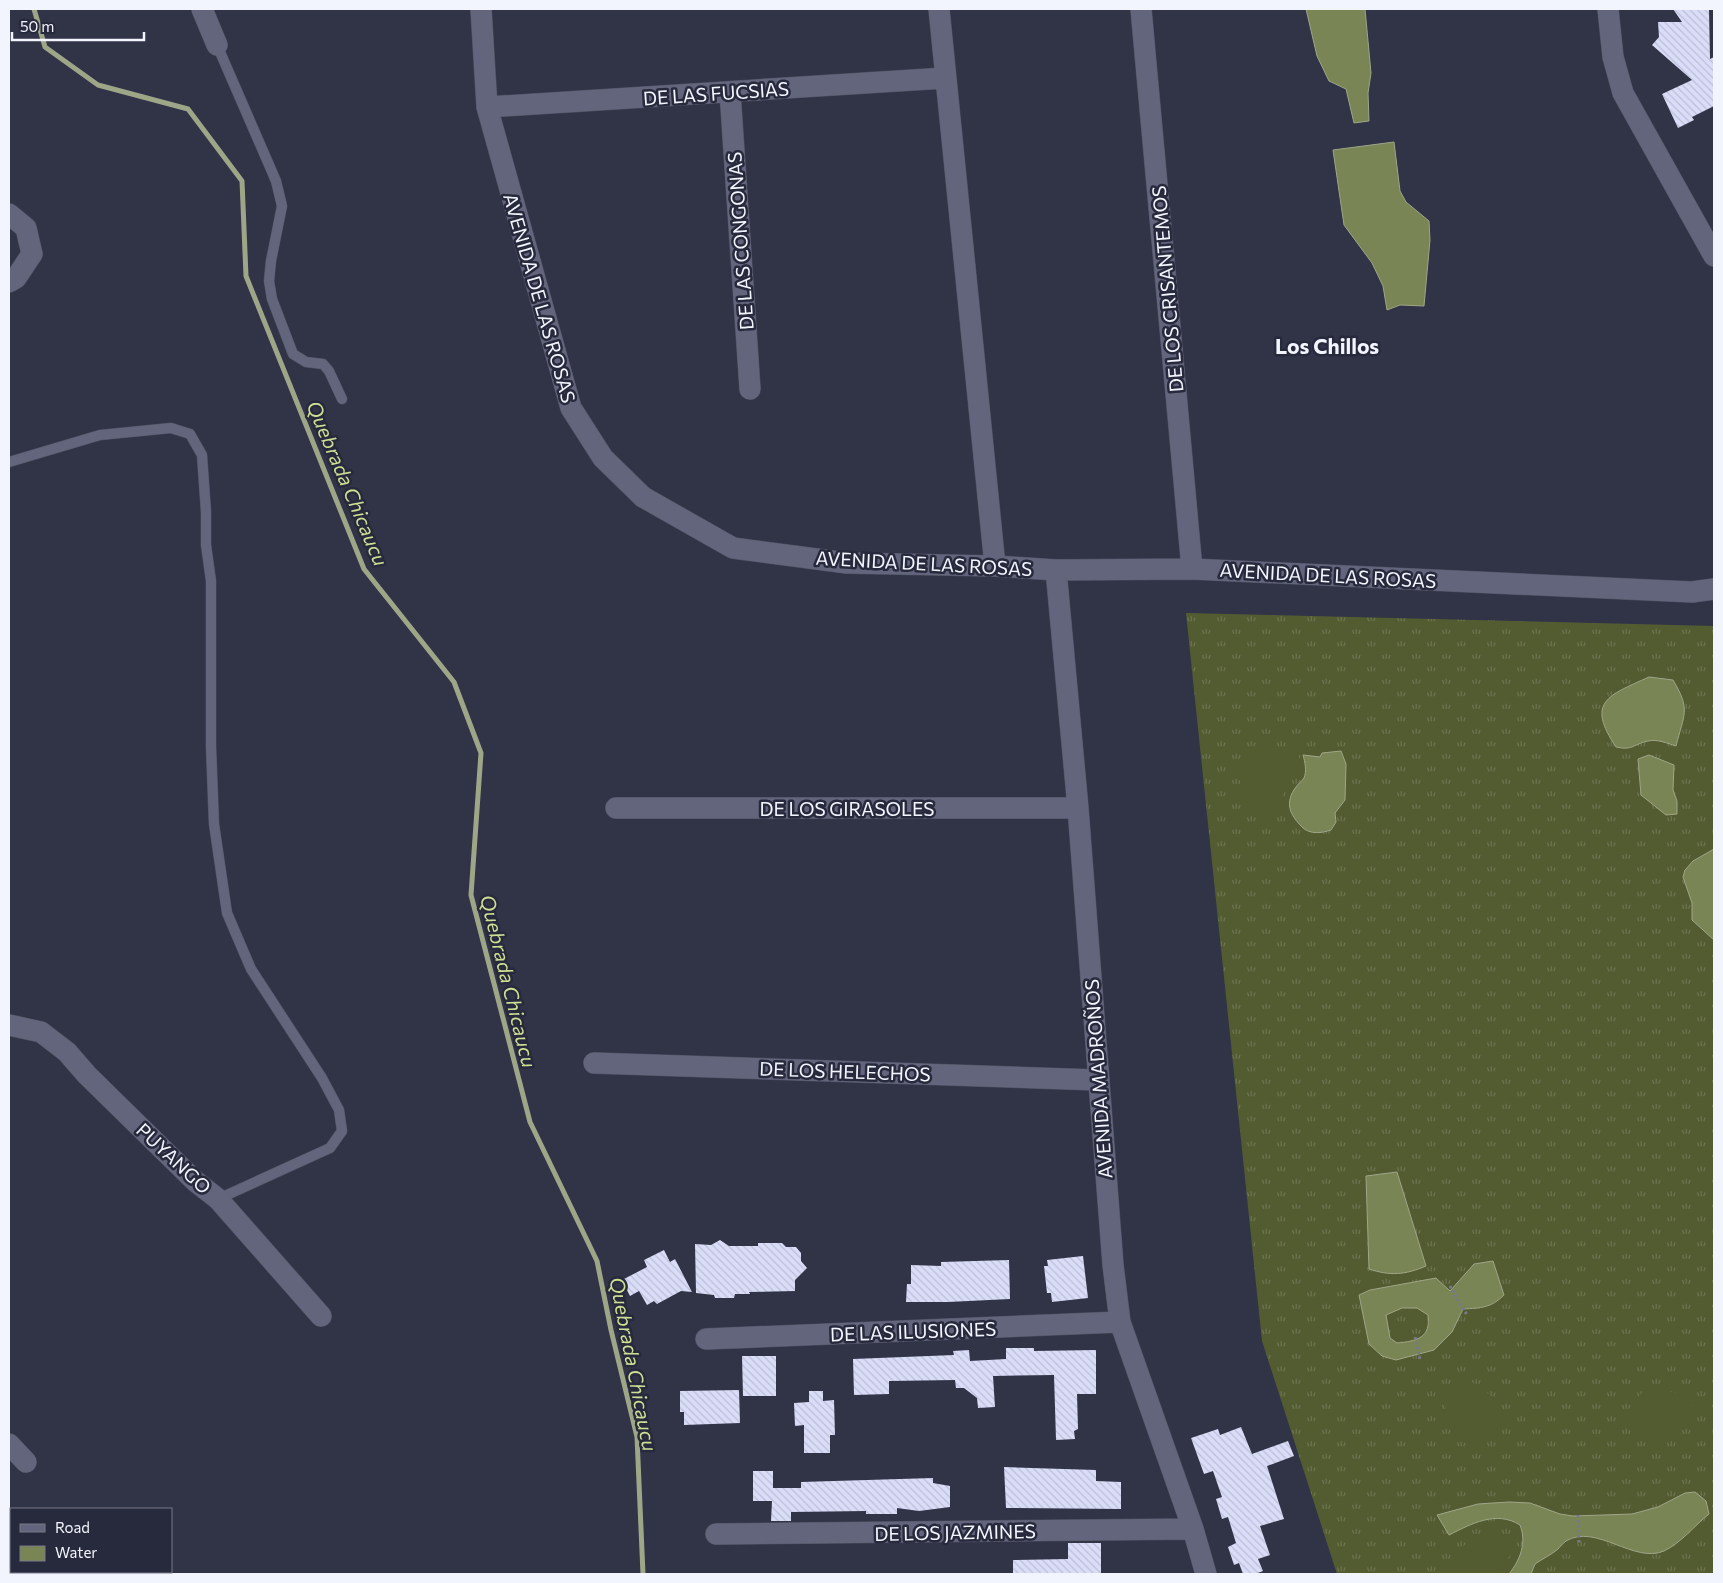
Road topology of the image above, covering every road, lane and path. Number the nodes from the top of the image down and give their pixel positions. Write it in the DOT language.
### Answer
graph roads {
  1 [pos="202,9"];
  2 [pos="481,9"];
  3 [pos="939,9"];
  4 [pos="1142,9"];
  5 [pos="1608,9"];
  6 [pos="217,45"];
  7 [pos="945,78"];
  8 [pos="730,92"];
  9 [pos="487,107"];
  10 [pos="9,214"];
  11 [pos="1714,256"];
  12 [pos="9,282"];
  13 [pos="750,389"];
  14 [pos="342,399"];
  15 [pos="9,462"];
  16 [pos="995,566"];
  17 [pos="1192,569"];
  18 [pos="1056,570"];
  19 [pos="1714,589"];
  20 [pos="616,808"];
  21 [pos="1078,808"];
  22 [pos="9,1025"];
  23 [pos="594,1063"];
  24 [pos="1097,1080"];
  25 [pos="218,1199"];
  26 [pos="1450,1286"];
  27 [pos="1467,1314"];
  28 [pos="321,1316"];
  29 [pos="1120,1322"];
  30 [pos="1415,1336"];
  31 [pos="706,1340"];
  32 [pos="1420,1358"];
  33 [pos="9,1444"];
  34 [pos="26,1462"];
  35 [pos="1578,1515"];
  36 [pos="1193,1529"];
  37 [pos="716,1534"];
  38 [pos="1579,1544"];
  39 [pos="1206,1574"];
  1 -- 6 [label="street"];
  2 -- 9 [label="street, AVENIDA DE LAS ROSAS"];
  3 -- 7 [label="street"];
  4 -- 17 [label="street, DE LOS CRISANTEMOS"];
  5 -- 11 [label="street"];
  6 -- 14 [label="lane"];
  7 -- 8 [label="street, DE LAS FUCSIAS"];
  7 -- 16 [label="street"];
  8 -- 9 [label="street, DE LAS FUCSIAS"];
  8 -- 13 [label="street, DE LAS CONGONAS"];
  9 -- 16 [label="street, AVENIDA DE LAS ROSAS"];
  10 -- 12 [label="street"];
  15 -- 25 [label="lane"];
  16 -- 18 [label="street, AVENIDA DE LAS ROSAS"];
  17 -- 18 [label="street, AVENIDA DE LAS ROSAS"];
  17 -- 19 [label="street, AVENIDA DE LAS ROSAS"];
  18 -- 21 [label="street, AVENIDA MADROÑOS"];
  20 -- 21 [label="street, DE LOS GIRASOLES"];
  21 -- 24 [label="street, AVENIDA MADROÑOS"];
  22 -- 25 [label="street, PUYANGO"];
  23 -- 24 [label="street, DE LOS HELECHOS"];
  24 -- 29 [label="street, AVENIDA MADROÑOS"];
  25 -- 28 [label="street, PUYANGO"];
  26 -- 27 [label="path"];
  29 -- 31 [label="street, DE LAS ILUSIONES"];
  29 -- 36 [label="street, AVENIDA MADROÑOS"];
  30 -- 32 [label="path"];
  33 -- 34 [label="street"];
  35 -- 38 [label="path"];
  36 -- 37 [label="street, DE LOS JAZMINES"];
  36 -- 39 [label="street, AVENIDA MADROÑOS"];
}
